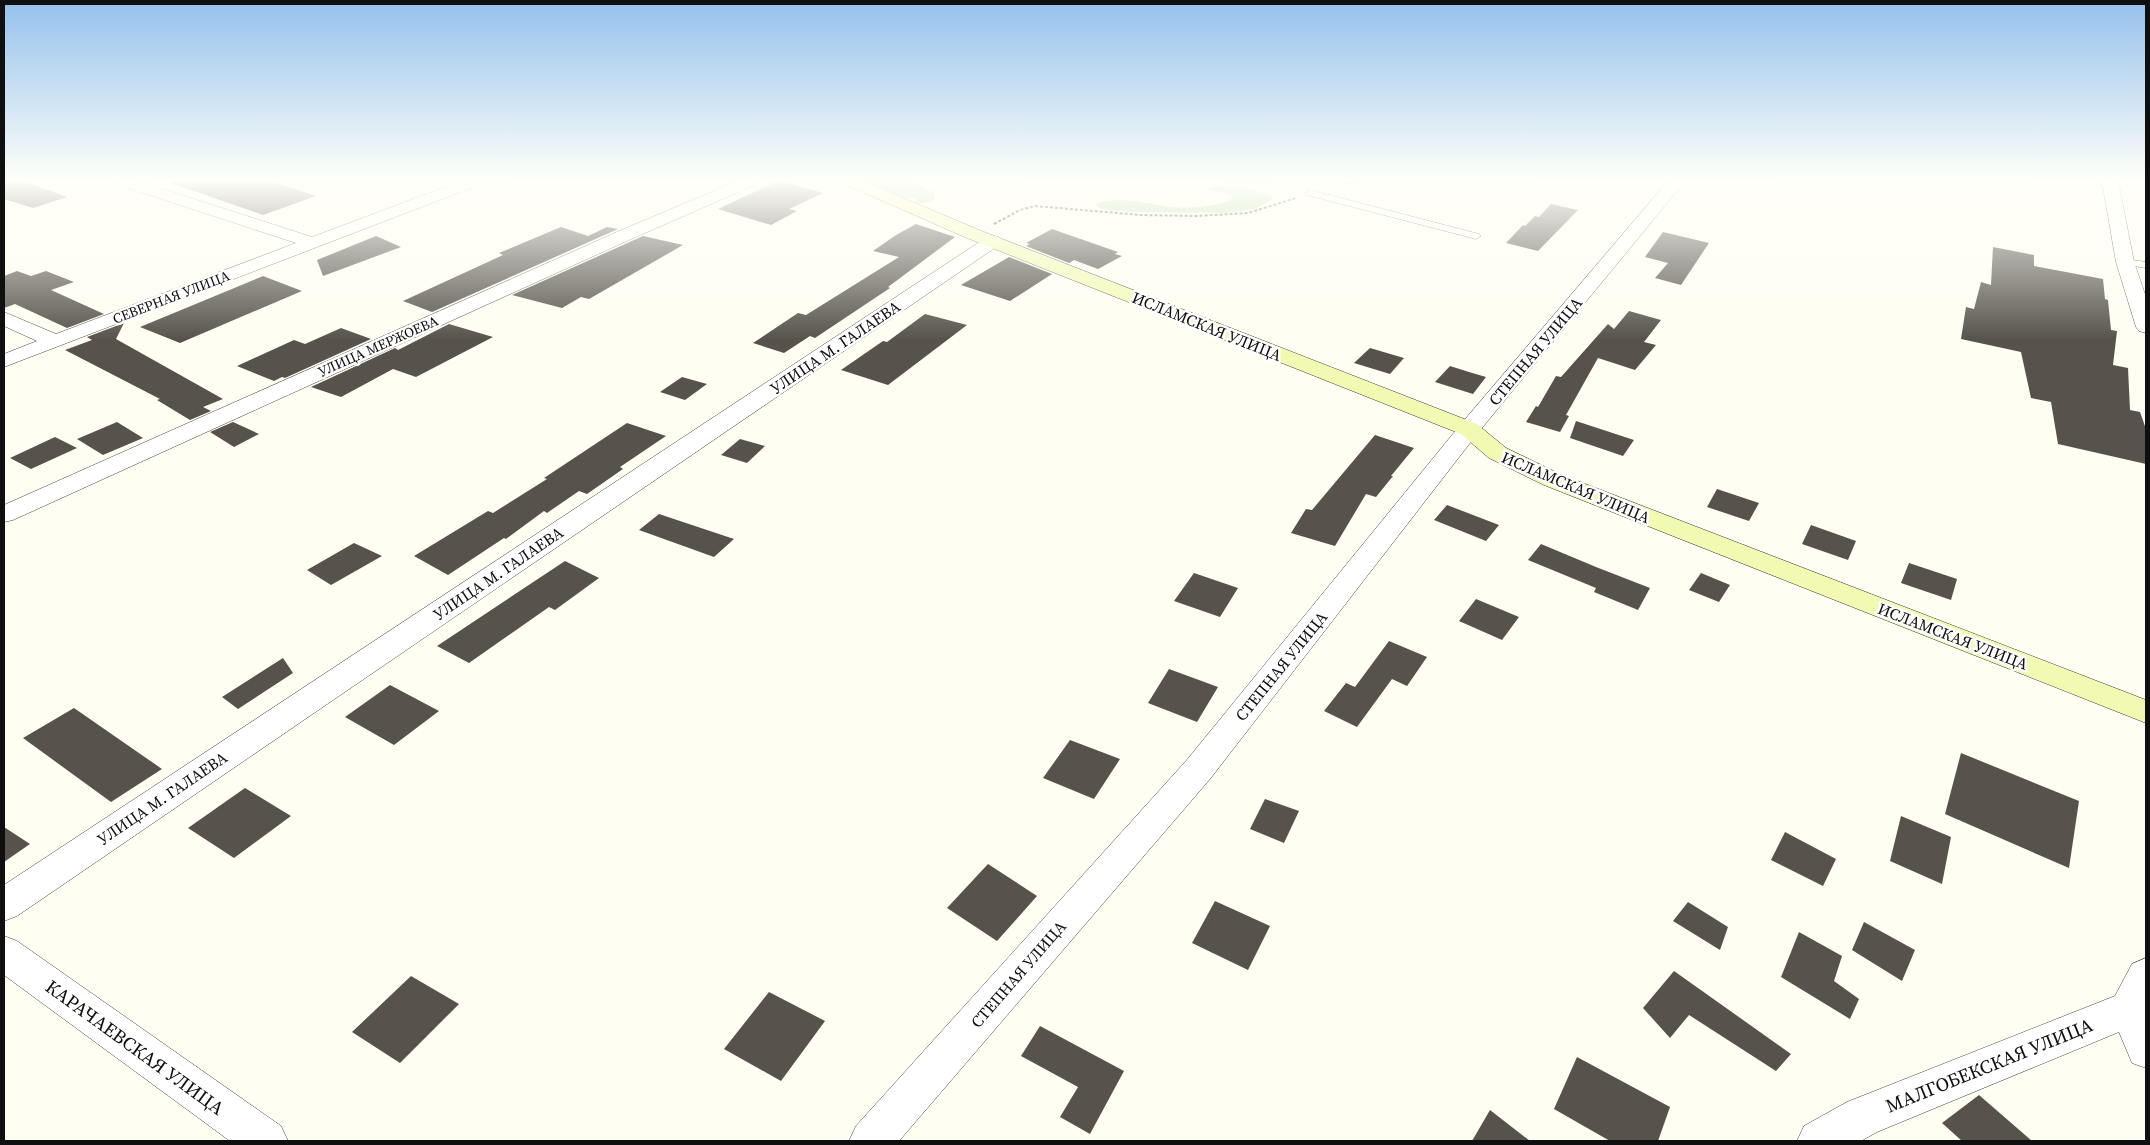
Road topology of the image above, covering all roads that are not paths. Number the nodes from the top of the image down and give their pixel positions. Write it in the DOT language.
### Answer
graph roads {
  1 [pos="284,233"];
  2 [pos="338,233"];
  3 [pos="629,233"];
  4 [pos="972,233"];
  5 [pos="1466,233"];
  6 [pos="1633,233"];
  7 [pos="2120,233"];
  8 [pos="1476,236"];
  9 [pos="983,238"];
  10 [pos="313,243"];
  11 [pos="2126,262"];
  12 [pos="2146,265"];
  13 [pos="4,318"];
  14 [pos="2146,327"];
  15 [pos="54,341"];
  16 [pos="4,361"];
  17 [pos="1469,429"];
  18 [pos="4,514"];
  19 [pos="2146,712"];
  20 [pos="4,904"];
  21 [pos="4,953"];
  22 [pos="2137,993"];
  23 [pos="2146,1049"];
  24 [pos="266,1141"];
  25 [pos="871,1141"];
  26 [pos="1818,1141"];
  1 -- 10 [label="street"];
  2 -- 10 [label="street, СЕВЕРНАЯ УЛИЦА"];
  3 -- 18 [label="street, УЛИЦА МЕРЖОЕВА"];
  4 -- 9 [label="street, ИСЛАМСКАЯ УЛИЦА"];
  5 -- 8 [label="lane"];
  6 -- 17 [label="street, СТЕПНАЯ УЛИЦА"];
  7 -- 11 [label="street"];
  9 -- 17 [label="street, ИСЛАМСКАЯ УЛИЦА"];
  9 -- 20 [label="street, УЛИЦА М. ГАЛАЕВА"];
  10 -- 15 [label="street, СЕВЕРНАЯ УЛИЦА"];
  11 -- 12 [label="lane"];
  11 -- 14 [label="street"];
  13 -- 15 [label="street"];
  15 -- 16 [label="street, СЕВЕРНАЯ УЛИЦА"];
  17 -- 19 [label="street, ИСЛАМСКАЯ УЛИЦА"];
  17 -- 25 [label="street, СТЕПНАЯ УЛИЦА"];
  21 -- 24 [label="street, КАРАЧАЕВСКАЯ УЛИЦА"];
  22 -- 23 [label="street"];
  22 -- 26 [label="street, МАЛГОБЕКСКАЯ УЛИЦА"];
}
